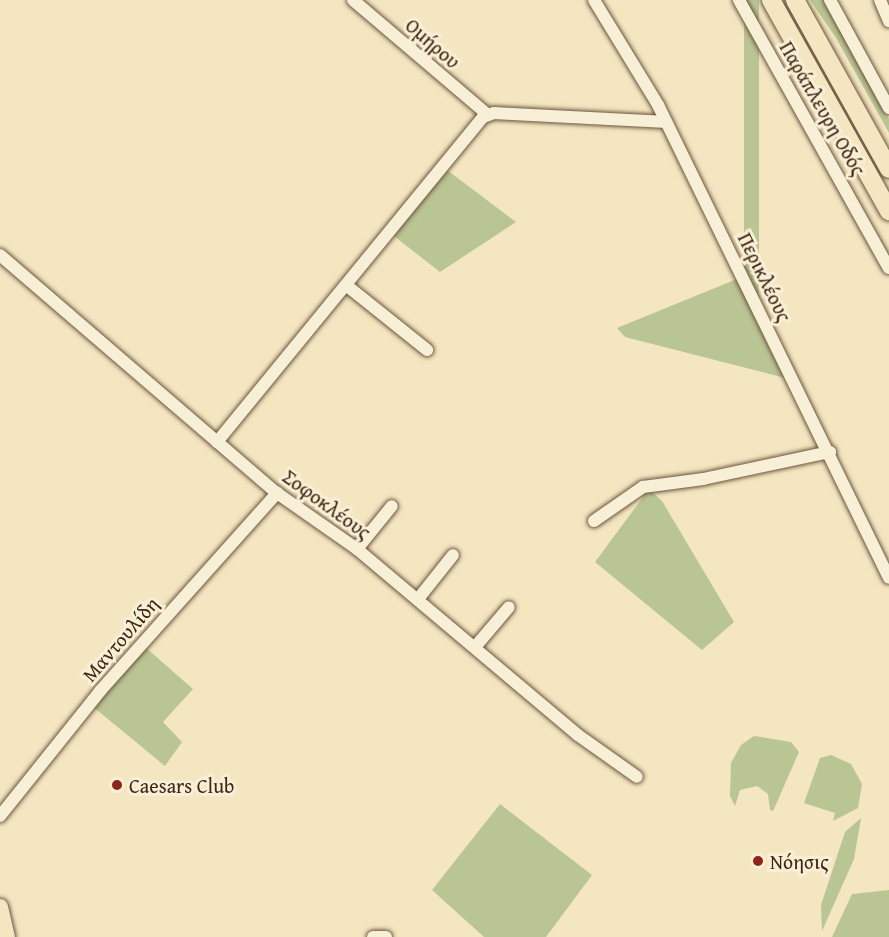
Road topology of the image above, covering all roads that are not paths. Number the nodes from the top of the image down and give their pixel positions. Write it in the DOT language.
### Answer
graph roads {
  1 [pos="353,0"];
  2 [pos="594,0"];
  3 [pos="739,0"];
  4 [pos="771,0"];
  5 [pos="795,0"];
  6 [pos="802,0"];
  7 [pos="830,0"];
  8 [pos="880,0"];
  9 [pos="889,21"];
  10 [pos="658,105"];
  11 [pos="889,108"];
  12 [pos="487,114"];
  13 [pos="644,121"];
  14 [pos="666,122"];
  15 [pos="889,148"];
  16 [pos="889,169"];
  17 [pos="889,211"];
  18 [pos="0,255"];
  19 [pos="889,268"];
  20 [pos="346,285"];
  21 [pos="427,351"];
  22 [pos="217,442"];
  23 [pos="830,452"];
  24 [pos="277,493"];
  25 [pos="392,506"];
  26 [pos="594,521"];
  27 [pos="357,549"];
  28 [pos="453,555"];
  29 [pos="889,578"];
  30 [pos="418,599"];
  31 [pos="509,607"];
  32 [pos="475,648"];
  33 [pos="637,777"];
  34 [pos="0,816"];
  35 [pos="0,907"];
  36 [pos="7,937"];
  37 [pos="373,937"];
  38 [pos="386,937"];
  1 -- 12 [label="street, Ομήρου"];
  2 -- 10 [label="street, Περικλέους"];
  3 -- 19 [label="street, Παράπλευρη Οδός"];
  4 -- 17 [label="highway"];
  5 -- 16 [label="highway"];
  6 -- 15 [label="highway"];
  7 -- 11 [label="street"];
  8 -- 9 [label="street"];
  10 -- 13 [label="street"];
  10 -- 14 [label="street, Περικλέους"];
  12 -- 13 [label="street"];
  12 -- 20 [label="street"];
  13 -- 14 [label="street"];
  14 -- 23 [label="street, Περικλέους"];
  18 -- 22 [label="street, Σοφοκλέους"];
  20 -- 21 [label="street"];
  20 -- 22 [label="street"];
  22 -- 24 [label="street, Σοφοκλέους"];
  23 -- 26 [label="street"];
  23 -- 29 [label="street, Περικλέους"];
  24 -- 27 [label="street, Σοφοκλέους"];
  24 -- 34 [label="street, Μαντουλίδη"];
  25 -- 27 [label="street"];
  27 -- 30 [label="street, Σοφοκλέους"];
  28 -- 30 [label="street"];
  30 -- 32 [label="street, Σοφοκλέους"];
  31 -- 32 [label="street"];
  32 -- 33 [label="street, Σοφοκλέους"];
  35 -- 36 [label="main road"];
  37 -- 38 [label="street"];
}
